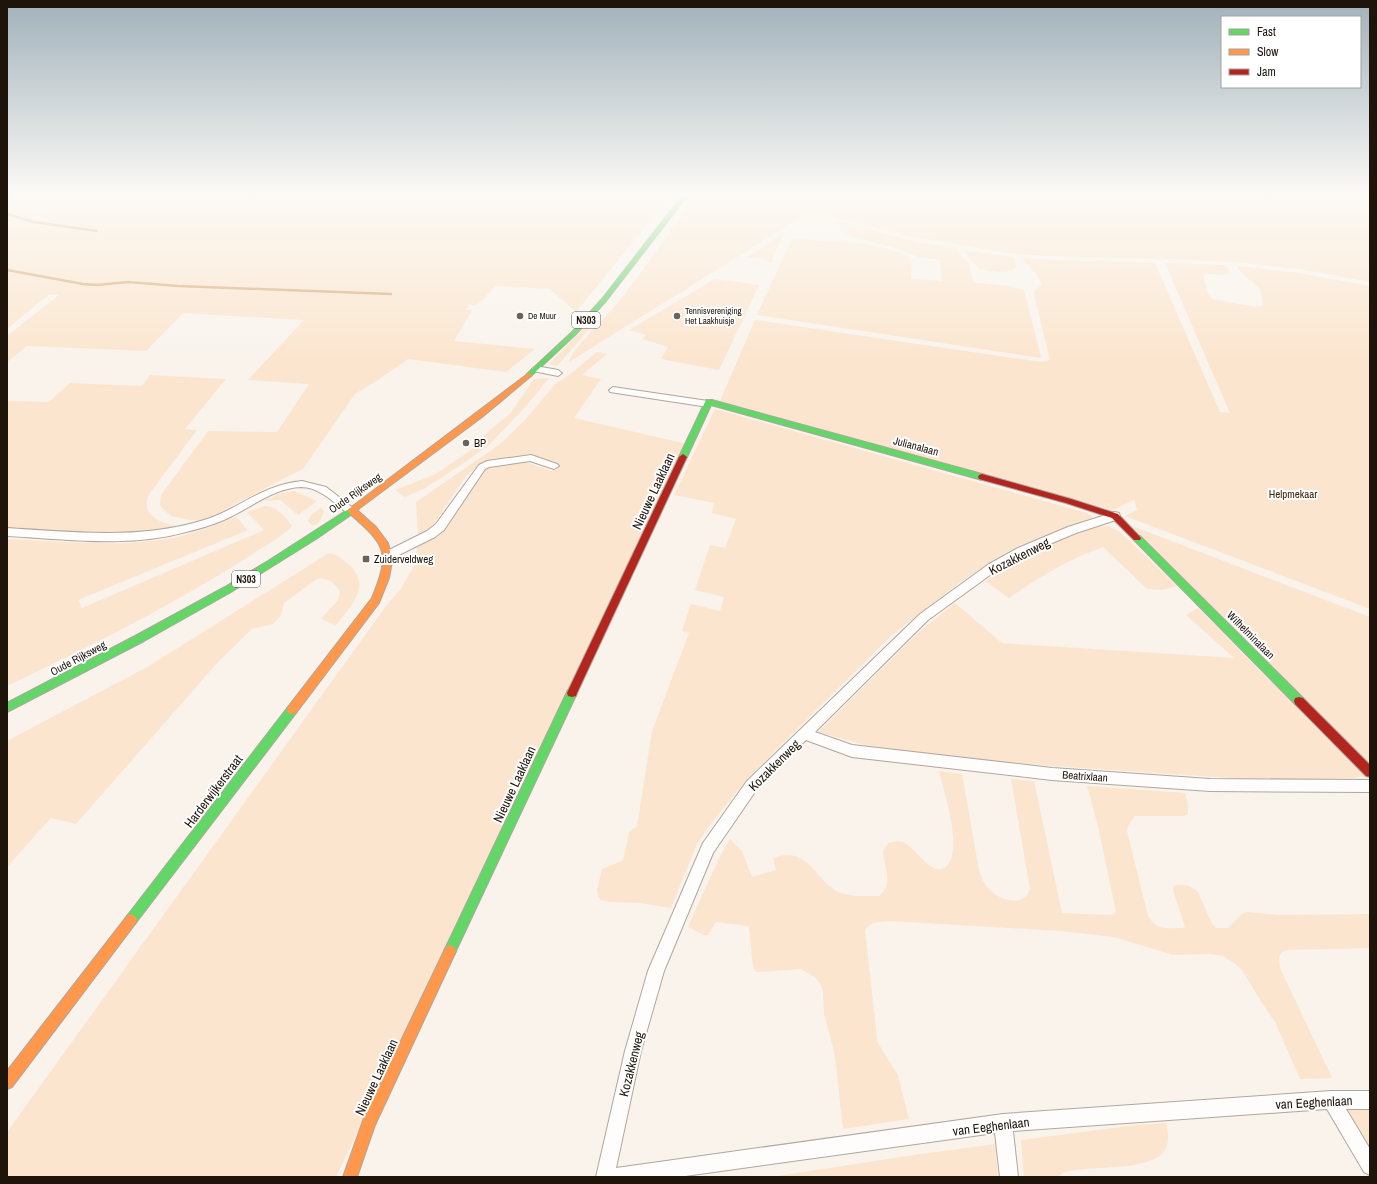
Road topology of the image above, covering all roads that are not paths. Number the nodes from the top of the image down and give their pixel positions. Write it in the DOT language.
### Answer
graph roads {
  1 [pos="644,250"];
  2 [pos="536,369"];
  3 [pos="558,373"];
  4 [pos="613,390"];
  5 [pos="708,403"];
  6 [pos="554,466"];
  7 [pos="352,511"];
  8 [pos="1115,516"];
  9 [pos="7,532"];
  10 [pos="388,556"];
  11 [pos="7,708"];
  12 [pos="805,734"];
  13 [pos="1370,772"];
  14 [pos="1370,786"];
  15 [pos="7,1082"];
  16 [pos="1331,1100"];
  17 [pos="1370,1100"];
  18 [pos="1003,1123"];
  19 [pos="1370,1166"];
  20 [pos="350,1177"];
  21 [pos="605,1177"];
  22 [pos="614,1177"];
  23 [pos="1009,1177"];
  1 -- 2 [label="main road, Oude Rijksweg / N303"];
  2 -- 3 [label="street"];
  2 -- 7 [label="main road, Oude Rijksweg / N303"];
  4 -- 5 [label="street"];
  5 -- 8 [label="main road, Julianalaan"];
  5 -- 20 [label="main road, Nieuwe Laaklaan"];
  6 -- 10 [label="street"];
  7 -- 9 [label="street"];
  7 -- 10 [label="main road, Harderwijkerstraat"];
  7 -- 11 [label="main road, Oude Rijksweg / N303"];
  8 -- 12 [label="street, Kozakkenweg"];
  8 -- 13 [label="main road, Wilhelminalaan"];
  10 -- 15 [label="main road, Harderwijkerstraat"];
  12 -- 14 [label="street, Beatrixlaan"];
  12 -- 21 [label="street, Kozakkenweg"];
  16 -- 17 [label="street, van Eeghenlaan"];
  16 -- 18 [label="street, van Eeghenlaan"];
  16 -- 19 [label="street"];
  18 -- 22 [label="street, van Eeghenlaan"];
  18 -- 23 [label="street"];
}
